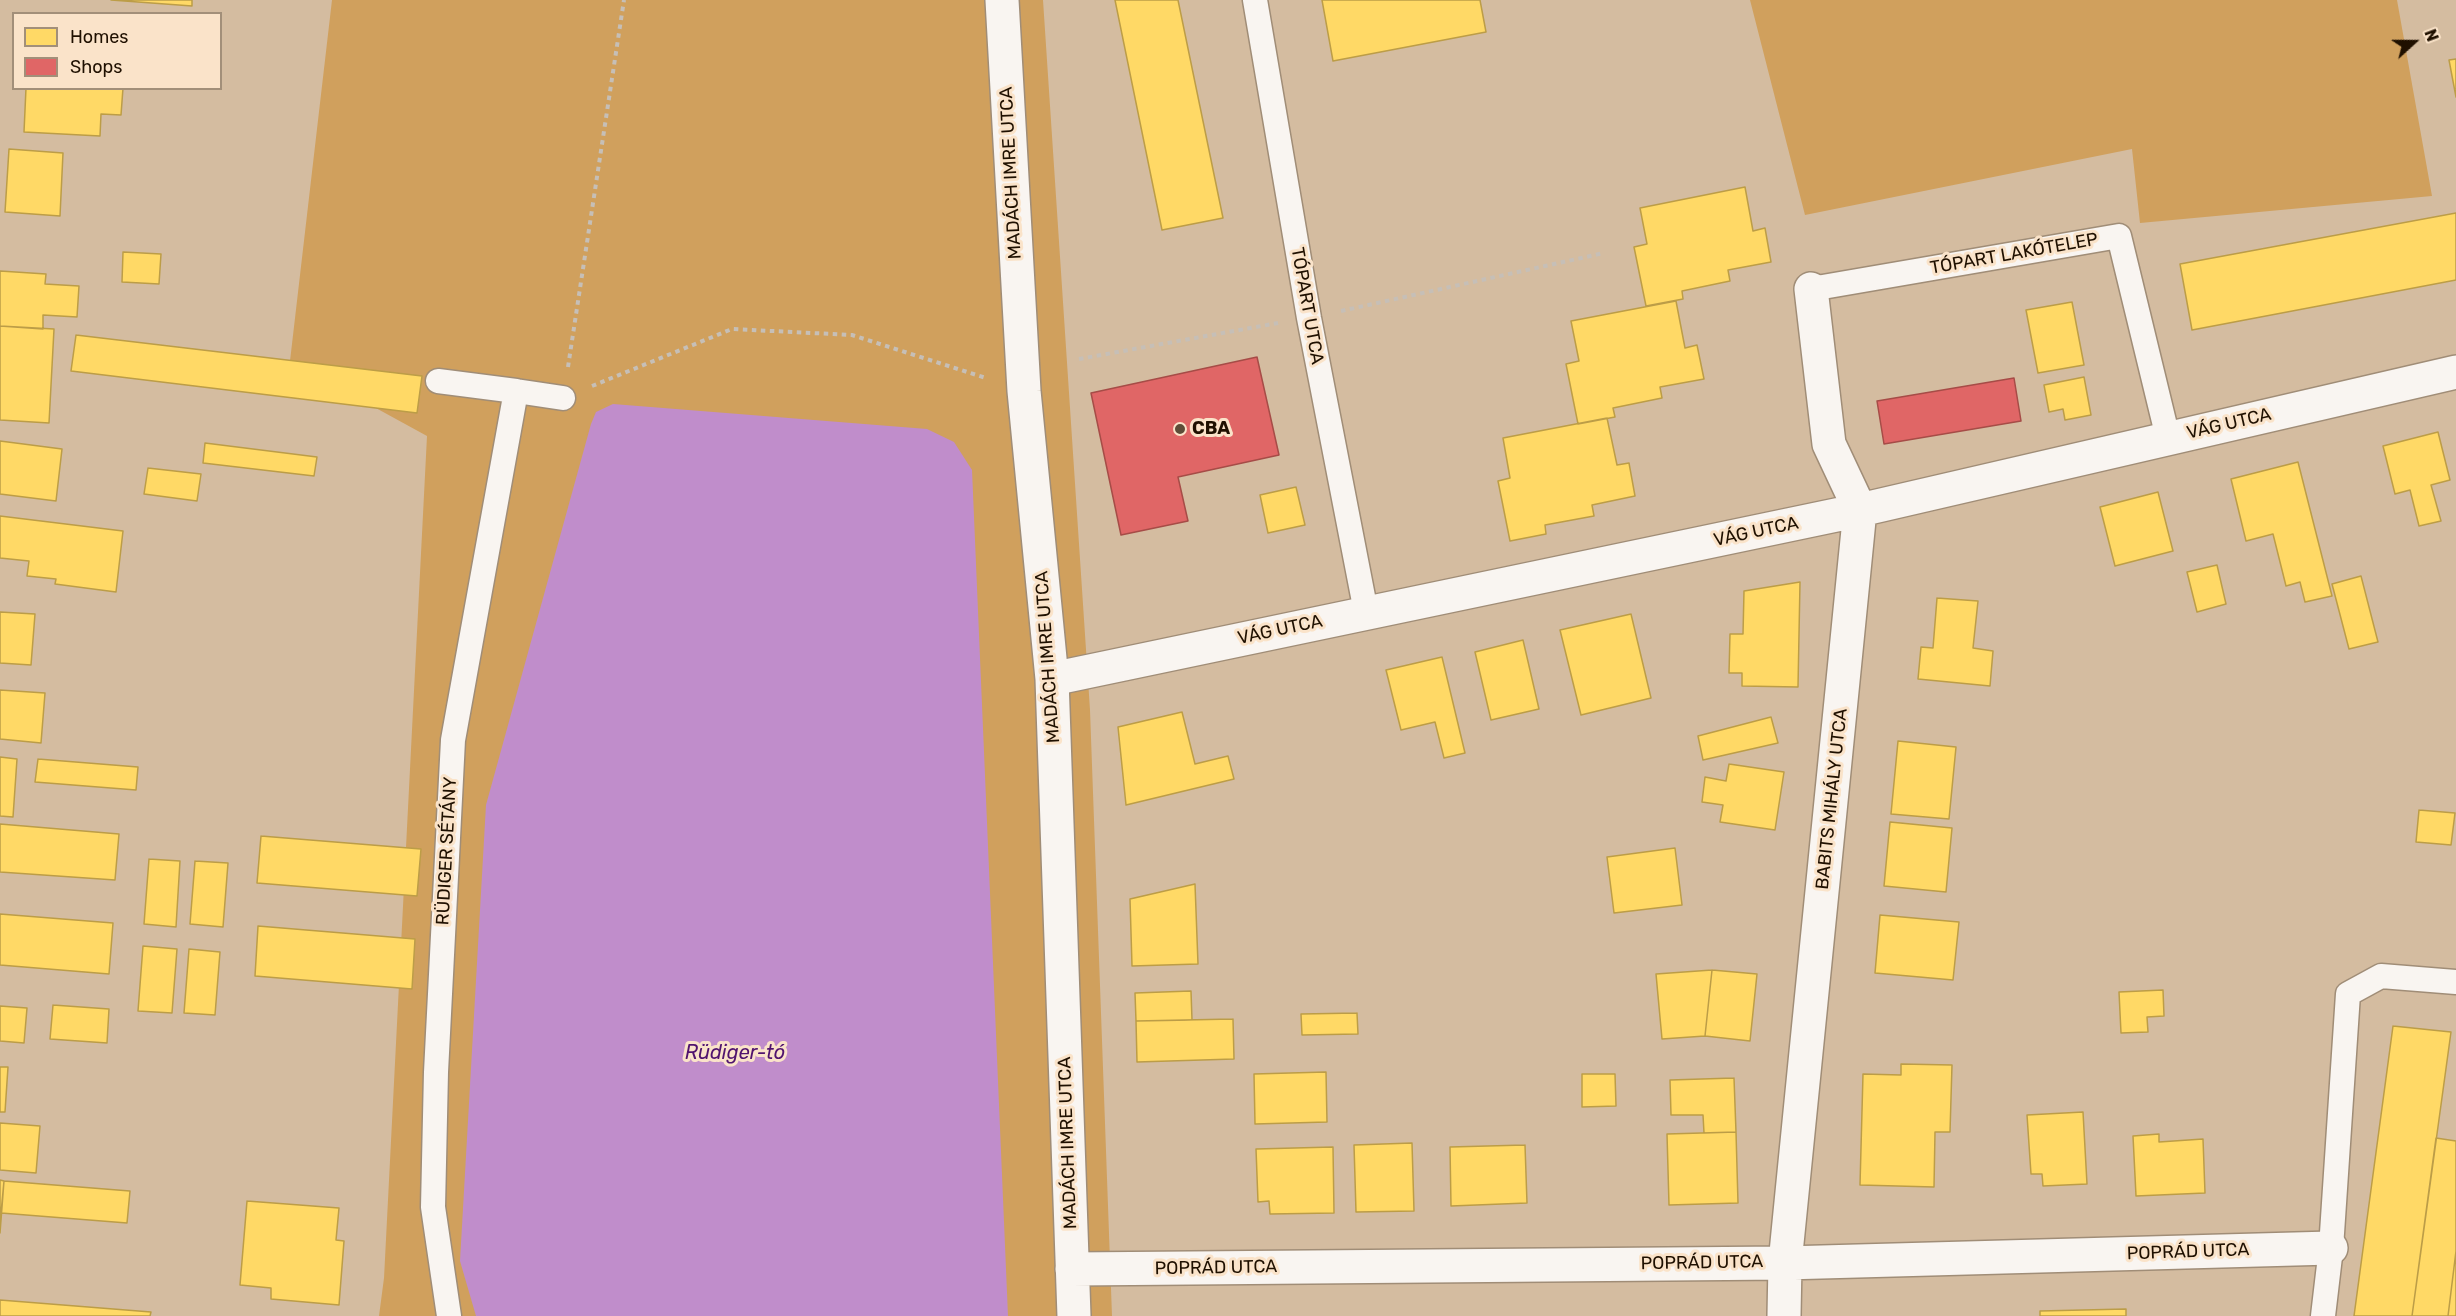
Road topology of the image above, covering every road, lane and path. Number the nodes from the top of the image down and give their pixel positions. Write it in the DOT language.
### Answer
graph roads {
  1 [pos="624,0"];
  2 [pos="1002,0"];
  3 [pos="1255,0"];
  4 [pos="1811,289"];
  5 [pos="2456,372"];
  6 [pos="438,381"];
  7 [pos="1024,390"];
  8 [pos="516,391"];
  9 [pos="563,398"];
  10 [pos="2168,438"];
  11 [pos="1860,510"];
  12 [pos="1366,612"];
  13 [pos="1052,679"];
  14 [pos="2456,982"];
  15 [pos="2331,1248"];
  16 [pos="1785,1263"];
  17 [pos="1072,1269"];
  18 [pos="449,1316"];
  19 [pos="1074,1316"];
  20 [pos="1784,1316"];
  21 [pos="2323,1316"];
  1 -- 9 [label="path"];
  2 -- 7 [label="street, MADÁCH IMRE UTCA"];
  3 -- 12 [label="lane, TÓPART UTCA"];
  4 -- 10 [label="lane, TÓPART LAKÓTELEP"];
  4 -- 11 [label="street"];
  5 -- 10 [label="street, VÁG UTCA"];
  6 -- 8 [label="lane"];
  7 -- 9 [label="path"];
  7 -- 13 [label="street, MADÁCH IMRE UTCA"];
  8 -- 9 [label="lane"];
  8 -- 18 [label="lane, RÜDIGER SÉTÁNY"];
  10 -- 11 [label="street, VÁG UTCA"];
  11 -- 12 [label="street, VÁG UTCA"];
  11 -- 16 [label="street, BABITS MIHÁLY UTCA"];
  12 -- 13 [label="street, VÁG UTCA"];
  13 -- 17 [label="street, MADÁCH IMRE UTCA"];
  14 -- 15 [label="lane"];
  15 -- 16 [label="street, POPRÁD UTCA"];
  15 -- 21 [label="lane"];
  16 -- 17 [label="street, POPRÁD UTCA"];
  16 -- 20 [label="street, BABITS MIHÁLY UTCA"];
  17 -- 19 [label="street, MADÁCH IMRE UTCA"];
}
